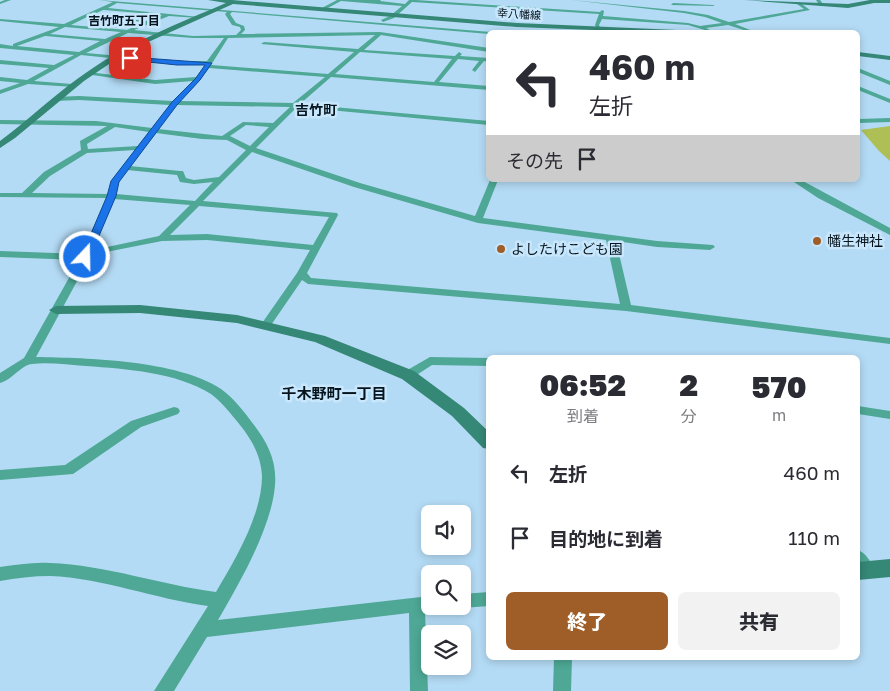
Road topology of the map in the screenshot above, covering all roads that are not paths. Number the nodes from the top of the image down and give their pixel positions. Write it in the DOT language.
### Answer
graph roads {
  1 [pos="9,0"];
  2 [pos="101,0"];
  3 [pos="211,0"];
  4 [pos="341,0"];
  5 [pos="485,0"];
  6 [pos="573,0"];
  7 [pos="617,0"];
  8 [pos="747,0"];
  9 [pos="755,0"];
  10 [pos="120,1"];
  11 [pos="235,1"];
  12 [pos="376,1"];
  13 [pos="412,1"];
  14 [pos="504,1"];
  15 [pos="890,1"];
  16 [pos="609,2"];
  17 [pos="820,2"];
  18 [pos="0,3"];
  19 [pos="799,3"];
  20 [pos="406,5"];
  21 [pos="713,6"];
  22 [pos="499,7"];
  23 [pos="102,8"];
  24 [pos="322,9"];
  25 [pos="216,10"];
  26 [pos="231,11"];
  27 [pos="169,14"];
  28 [pos="393,15"];
  29 [pos="600,15"];
  30 [pos="86,16"];
  31 [pos="198,17"];
  32 [pos="321,19"];
  33 [pos="0,20"];
  34 [pos="150,22"];
  35 [pos="315,23"];
  36 [pos="375,24"];
  37 [pos="731,24"];
  38 [pos="66,25"];
  39 [pos="308,27"];
  40 [pos="701,28"];
  41 [pos="128,30"];
  42 [pos="586,30"];
  43 [pos="599,30"];
  44 [pos="708,30"];
  45 [pos="748,30"];
  46 [pos="356,32"];
  47 [pos="486,32"];
  48 [pos="161,33"];
  49 [pos="380,33"];
  50 [pos="295,34"];
  51 [pos="44,35"];
  52 [pos="237,36"];
  53 [pos="226,38"];
  54 [pos="106,40"];
  55 [pos="264,44"];
  56 [pos="0,46"];
  57 [pos="464,46"];
  58 [pos="11,47"];
  59 [pos="486,50"];
  60 [pos="0,51"];
  61 [pos="358,51"];
  62 [pos="81,53"];
  63 [pos="860,54"];
  64 [pos="115,57"];
  65 [pos="456,58"];
  66 [pos="890,58"];
  67 [pos="486,60"];
  68 [pos="0,62"];
  69 [pos="209,64"];
  70 [pos="54,68"];
  71 [pos="475,70"];
  72 [pos="860,71"];
  73 [pos="88,74"];
  74 [pos="329,75"];
  75 [pos="0,79"];
  76 [pos="198,79"];
  77 [pos="28,82"];
  78 [pos="890,83"];
  79 [pos="435,84"];
  80 [pos="72,86"];
  81 [pos="486,88"];
  82 [pos="860,89"];
  83 [pos="0,92"];
  84 [pos="55,99"];
  85 [pos="890,101"];
  86 [pos="175,103"];
  87 [pos="295,105"];
  88 [pos="890,120"];
  89 [pos="860,121"];
  90 [pos="0,122"];
  91 [pos="30,122"];
  92 [pos="486,123"];
  93 [pos="114,125"];
  94 [pos="275,125"];
  95 [pos="154,129"];
  96 [pos="225,137"];
  97 [pos="0,145"];
  98 [pos="140,148"];
  99 [pos="250,149"];
  100 [pos="84,151"];
  101 [pos="125,168"];
  102 [pos="220,179"];
  103 [pos="493,182"];
  104 [pos="798,182"];
  105 [pos="0,195"];
  106 [pos="23,196"];
  107 [pos="111,196"];
  108 [pos="196,204"];
  109 [pos="478,220"];
  110 [pos="890,232"];
  111 [pos="610,236"];
  112 [pos="162,238"];
  113 [pos="710,247"];
  114 [pos="315,248"];
  115 [pos="0,254"];
  116 [pos="85,257"];
  117 [pos="302,274"];
  118 [pos="626,308"];
  119 [pos="56,310"];
  120 [pos="265,326"];
  121 [pos="890,342"];
  122 [pos="28,360"];
  123 [pos="486,362"];
  124 [pos="408,375"];
  125 [pos="0,379"];
  126 [pos="860,410"];
  127 [pos="174,411"];
  128 [pos="890,415"];
  129 [pos="486,440"];
  130 [pos="0,475"];
  131 [pos="860,566"];
  132 [pos="890,568"];
  133 [pos="0,574"];
  134 [pos="486,599"];
  135 [pos="221,600"];
  136 [pos="471,600"];
  137 [pos="421,604"];
  138 [pos="422,615"];
  139 [pos="201,630"];
  140 [pos="563,660"];
  141 [pos="163,691"];
  142 [pos="419,691"];
  143 [pos="562,691"];
  1 -- 18 [label="street"];
  2 -- 10 [label="street"];
  3 -- 11 [label="street, 幸八幡線"];
  4 -- 12 [label="street"];
  4 -- 24 [label="street"];
  5 -- 14 [label="street"];
  6 -- 16 [label="street"];
  7 -- 21 [label="street"];
  8 -- 9 [label="street"];
  9 -- 19 [label="street"];
  10 -- 23 [label="street"];
  10 -- 25 [label="street"];
  11 -- 24 [label="street, 幸八幡線"];
  11 -- 25 [label="street"];
  12 -- 20 [label="street"];
  13 -- 20 [label="street"];
  13 -- 22 [label="street"];
  14 -- 22 [label="street"];
  15 -- 17 [label="street"];
  16 -- 29 [label="street"];
  16 -- 37 [label="street"];
  17 -- 19 [label="street"];
  19 -- 37 [label="street"];
  20 -- 28 [label="street"];
  22 -- 29 [label="street"];
  23 -- 27 [label="street"];
  23 -- 30 [label="street"];
  24 -- 28 [label="street, 幸八幡線"];
  25 -- 26 [label="street"];
  25 -- 31 [label="street"];
  26 -- 32 [label="street"];
  26 -- 52 [label="street"];
  27 -- 31 [label="street"];
  27 -- 34 [label="street"];
  28 -- 36 [label="street"];
  28 -- 42 [label="street, 幸八幡線"];
  29 -- 40 [label="street"];
  29 -- 43 [label="street"];
  30 -- 34 [label="street"];
  30 -- 38 [label="street"];
  31 -- 48 [label="street"];
  32 -- 35 [label="street"];
  32 -- 36 [label="street"];
  33 -- 38 [label="street"];
  34 -- 41 [label="street"];
  36 -- 46 [label="street"];
  36 -- 47 [label="street"];
  37 -- 40 [label="street"];
  37 -- 45 [label="street"];
  38 -- 41 [label="street"];
  38 -- 51 [label="street"];
  39 -- 50 [label="street"];
  40 -- 44 [label="street"];
  41 -- 48 [label="street"];
  41 -- 54 [label="street"];
  46 -- 49 [label="street"];
  46 -- 50 [label="street"];
  48 -- 53 [label="street"];
  48 -- 64 [label="street"];
  49 -- 57 [label="street"];
  49 -- 61 [label="street"];
  50 -- 52 [label="street"];
  51 -- 54 [label="street"];
  51 -- 58 [label="street"];
  52 -- 53 [label="street"];
  53 -- 69 [label="street"];
  54 -- 62 [label="street"];
  55 -- 61 [label="street"];
  56 -- 58 [label="street"];
  57 -- 59 [label="street"];
  57 -- 65 [label="street"];
  58 -- 60 [label="street"];
  58 -- 62 [label="street"];
  61 -- 65 [label="street"];
  61 -- 74 [label="street"];
  62 -- 64 [label="street"];
  62 -- 70 [label="street"];
  63 -- 66 [label="street"];
  64 -- 69 [label="street"];
  64 -- 73 [label="street"];
  65 -- 67 [label="street"];
  65 -- 79 [label="street"];
  67 -- 71 [label="street"];
  68 -- 70 [label="street"];
  69 -- 74 [label="street"];
  69 -- 76 [label="street"];
  70 -- 77 [label="street"];
  72 -- 78 [label="street"];
  73 -- 76 [label="street"];
  73 -- 80 [label="street"];
  74 -- 79 [label="street"];
  74 -- 87 [label="street"];
  75 -- 77 [label="street"];
  76 -- 86 [label="street"];
  77 -- 80 [label="street"];
  77 -- 83 [label="street"];
  79 -- 81 [label="street"];
  80 -- 84 [label="street"];
  82 -- 85 [label="street"];
  84 -- 86 [label="street"];
  84 -- 91 [label="street"];
  86 -- 87 [label="street"];
  86 -- 95 [label="street"];
  87 -- 92 [label="street"];
  87 -- 94 [label="street"];
  88 -- 89 [label="street"];
  90 -- 91 [label="street"];
  91 -- 93 [label="street"];
  91 -- 97 [label="street"];
  93 -- 95 [label="street"];
  93 -- 100 [label="street"];
  94 -- 96 [label="street"];
  94 -- 99 [label="street"];
  95 -- 96 [label="street"];
  95 -- 98 [label="street"];
  96 -- 99 [label="street"];
  98 -- 100 [label="street"];
  98 -- 101 [label="street"];
  99 -- 102 [label="street"];
  99 -- 109 [label="street"];
  100 -- 106 [label="street"];
  101 -- 102 [label="street"];
  101 -- 107 [label="street"];
  102 -- 108 [label="street"];
  103 -- 109 [label="street"];
  104 -- 110 [label="street"];
  105 -- 106 [label="street"];
  106 -- 107 [label="street"];
  107 -- 108 [label="street"];
  107 -- 116 [label="street"];
  108 -- 112 [label="street"];
  108 -- 114 [label="street"];
  109 -- 111 [label="street"];
  111 -- 113 [label="street"];
  111 -- 118 [label="street"];
  112 -- 114 [label="street"];
  112 -- 116 [label="street"];
  114 -- 117 [label="street"];
  115 -- 116 [label="street"];
  116 -- 119 [label="street"];
  117 -- 118 [label="street"];
  117 -- 120 [label="street"];
  118 -- 121 [label="street"];
  119 -- 120 [label="street"];
  119 -- 122 [label="street"];
  120 -- 124 [label="street"];
  122 -- 125 [label="street"];
  122 -- 135 [label="street"];
  123 -- 124 [label="street"];
  124 -- 129 [label="street"];
  126 -- 128 [label="street"];
  127 -- 130 [label="street"];
  131 -- 132 [label="street"];
  133 -- 135 [label="street"];
  134 -- 136 [label="street"];
  135 -- 139 [label="street"];
  137 -- 139 [label="street"];
  138 -- 142 [label="street"];
  139 -- 141 [label="street"];
  140 -- 143 [label="street"];
}
